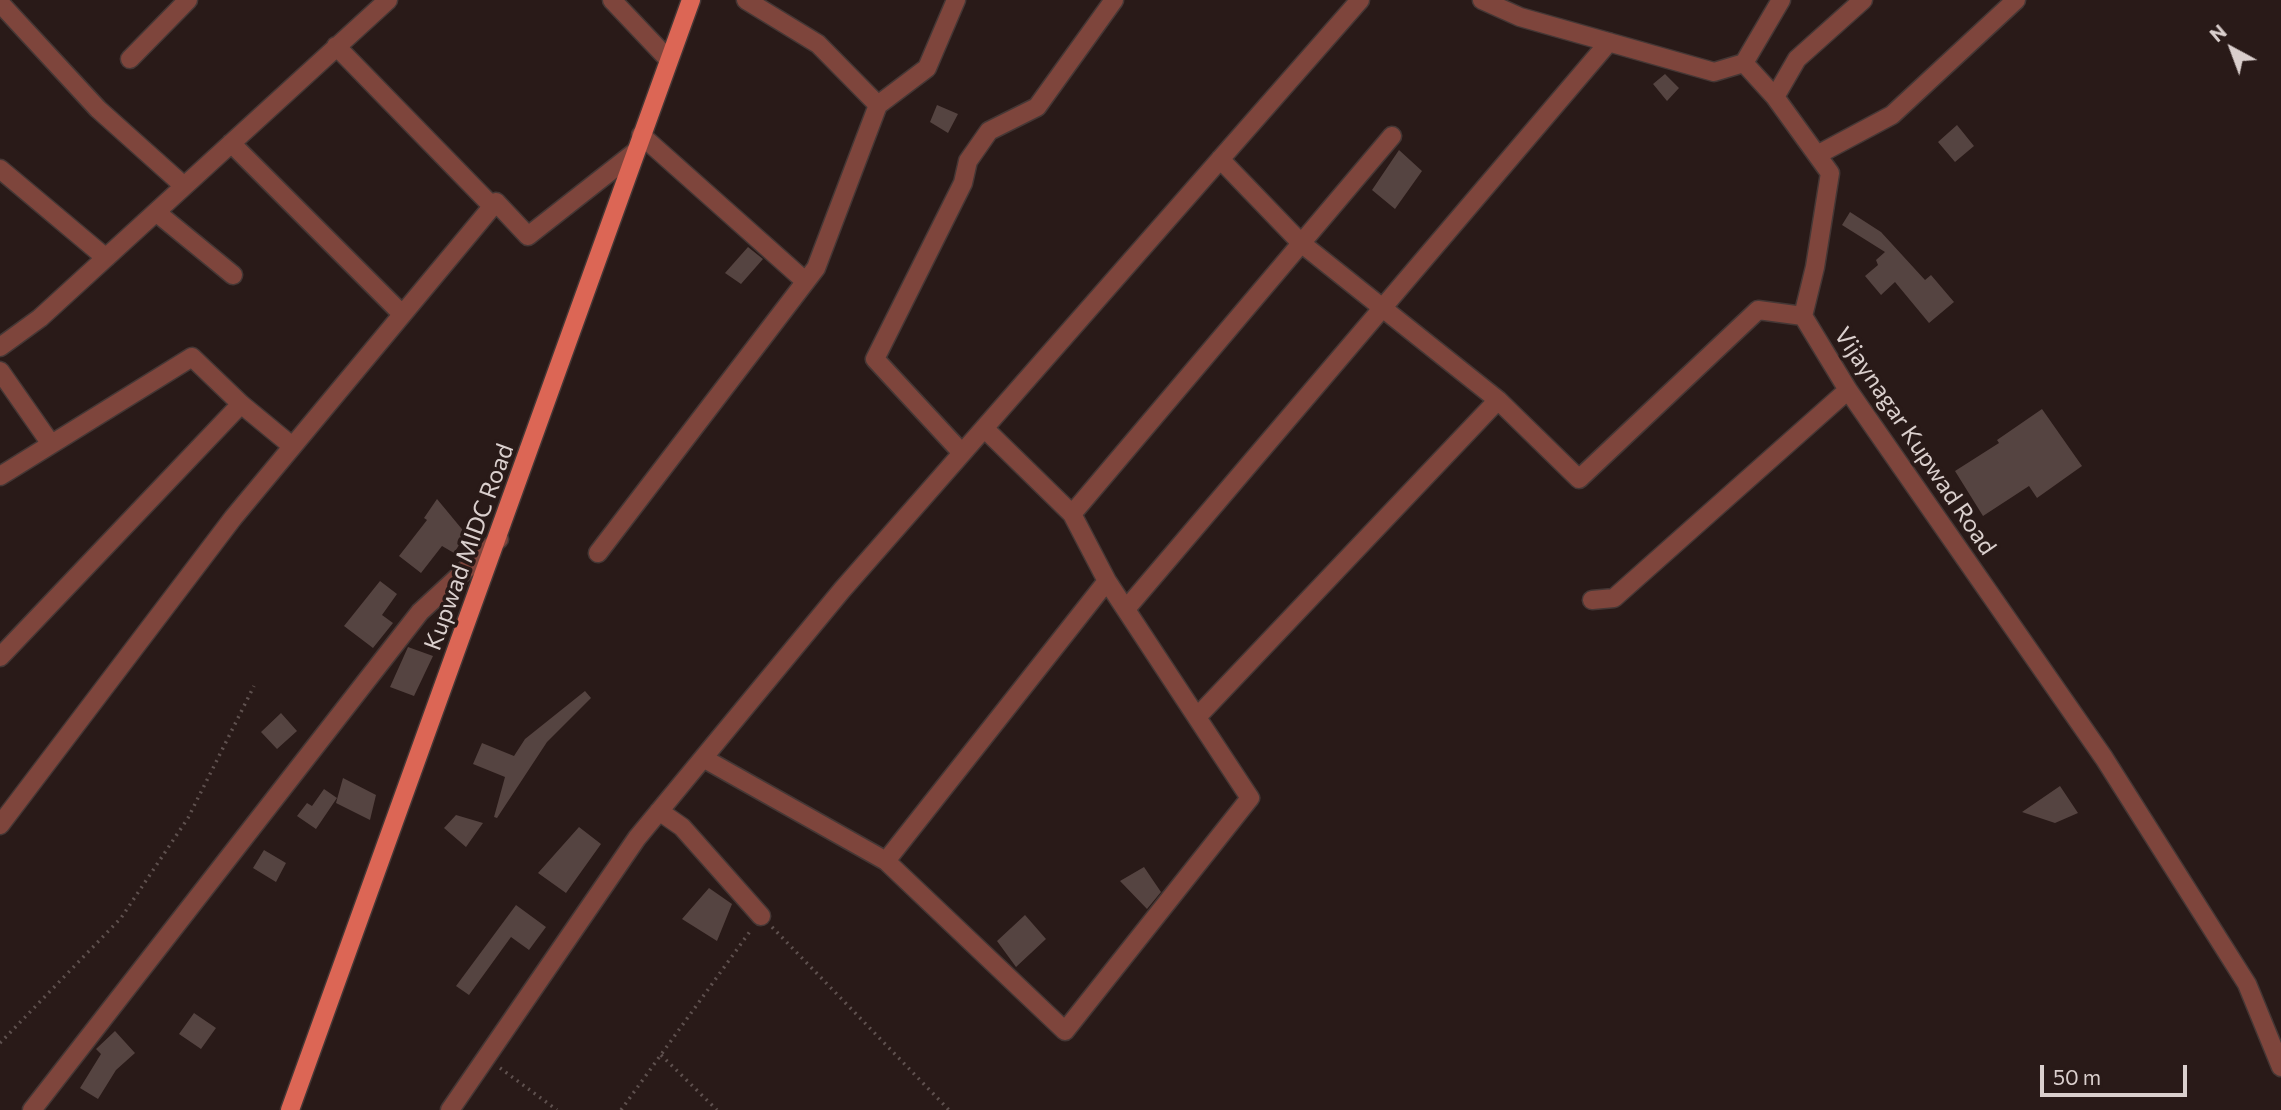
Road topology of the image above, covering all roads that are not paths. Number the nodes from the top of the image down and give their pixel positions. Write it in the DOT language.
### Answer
graph roads {
  1 [pos="188,0"];
  2 [pos="388,0"];
  3 [pos="612,0"];
  4 [pos="691,0"];
  5 [pos="746,0"];
  6 [pos="956,0"];
  7 [pos="1114,0"];
  8 [pos="1360,0"];
  9 [pos="1482,0"];
  10 [pos="1781,0"];
  11 [pos="1863,0"];
  12 [pos="2016,0"];
  13 [pos="0,3"];
  14 [pos="1609,42"];
  15 [pos="336,46"];
  16 [pos="668,59"];
  17 [pos="130,60"];
  18 [pos="1744,63"];
  19 [pos="1775,97"];
  20 [pos="878,106"];
  21 [pos="1392,136"];
  22 [pos="230,143"];
  23 [pos="638,143"];
  24 [pos="1818,155"];
  25 [pos="1220,159"];
  26 [pos="0,169"];
  27 [pos="184,186"];
  28 [pos="493,207"];
  29 [pos="156,212"];
  30 [pos="1301,243"];
  31 [pos="106,258"];
  32 [pos="233,275"];
  33 [pos="805,281"];
  34 [pos="1383,309"];
  35 [pos="402,314"];
  36 [pos="1803,316"];
  37 [pos="0,348"];
  38 [pos="0,371"];
  39 [pos="1848,390"];
  40 [pos="1498,400"];
  41 [pos="241,404"];
  42 [pos="984,428"];
  43 [pos="51,444"];
  44 [pos="292,446"];
  45 [pos="962,453"];
  46 [pos="0,476"];
  47 [pos="1072,514"];
  48 [pos="499,539"];
  49 [pos="598,553"];
  50 [pos="1107,581"];
  51 [pos="1592,600"];
  52 [pos="1126,609"];
  53 [pos="0,657"];
  54 [pos="1197,718"];
  55 [pos="703,758"];
  56 [pos="659,811"];
  57 [pos="0,825"];
  58 [pos="886,861"];
  59 [pos="761,916"];
  60 [pos="2281,1067"];
  61 [pos="32,1110"];
  62 [pos="290,1110"];
  63 [pos="450,1110"];
  1 -- 17 [label="street"];
  2 -- 15 [label="street"];
  3 -- 16 [label="street"];
  4 -- 16 [label="main road, Kupwad MIDC Road"];
  5 -- 20 [label="street"];
  6 -- 20 [label="street"];
  7 -- 45 [label="street"];
  8 -- 25 [label="street"];
  9 -- 14 [label="street"];
  10 -- 18 [label="street"];
  11 -- 19 [label="street"];
  12 -- 24 [label="street"];
  13 -- 27 [label="street"];
  14 -- 18 [label="street"];
  14 -- 34 [label="street"];
  15 -- 22 [label="street"];
  15 -- 28 [label="street"];
  16 -- 23 [label="main road, Kupwad MIDC Road"];
  18 -- 19 [label="street, Vijaynagar Kupwad Road"];
  19 -- 24 [label="street, Vijaynagar Kupwad Road"];
  20 -- 33 [label="street"];
  21 -- 30 [label="street"];
  22 -- 27 [label="street"];
  22 -- 35 [label="street"];
  23 -- 28 [label="street"];
  23 -- 33 [label="street"];
  23 -- 48 [label="main road, Kupwad MIDC Road"];
  24 -- 36 [label="street, Vijaynagar Kupwad Road"];
  25 -- 30 [label="street"];
  25 -- 42 [label="street"];
  26 -- 31 [label="street"];
  27 -- 29 [label="street"];
  28 -- 35 [label="street"];
  29 -- 31 [label="street"];
  29 -- 32 [label="street"];
  30 -- 34 [label="street"];
  30 -- 47 [label="street"];
  31 -- 37 [label="street"];
  33 -- 49 [label="street"];
  34 -- 40 [label="street"];
  34 -- 52 [label="street"];
  35 -- 44 [label="street"];
  36 -- 39 [label="street, Vijaynagar Kupwad Road"];
  36 -- 40 [label="street"];
  38 -- 43 [label="street"];
  39 -- 51 [label="street"];
  39 -- 60 [label="street, Vijaynagar Kupwad Road"];
  40 -- 54 [label="street"];
  41 -- 43 [label="street"];
  41 -- 44 [label="street"];
  41 -- 53 [label="street"];
  42 -- 45 [label="street"];
  42 -- 47 [label="street"];
  43 -- 46 [label="street"];
  44 -- 57 [label="street"];
  45 -- 55 [label="street"];
  47 -- 50 [label="street"];
  48 -- 61 [label="street"];
  48 -- 62 [label="main road, Kupwad MIDC Road"];
  50 -- 52 [label="street"];
  50 -- 58 [label="street"];
  52 -- 54 [label="street"];
  54 -- 58 [label="street"];
  55 -- 56 [label="street"];
  55 -- 58 [label="street"];
  56 -- 59 [label="street"];
  56 -- 63 [label="street"];
}
